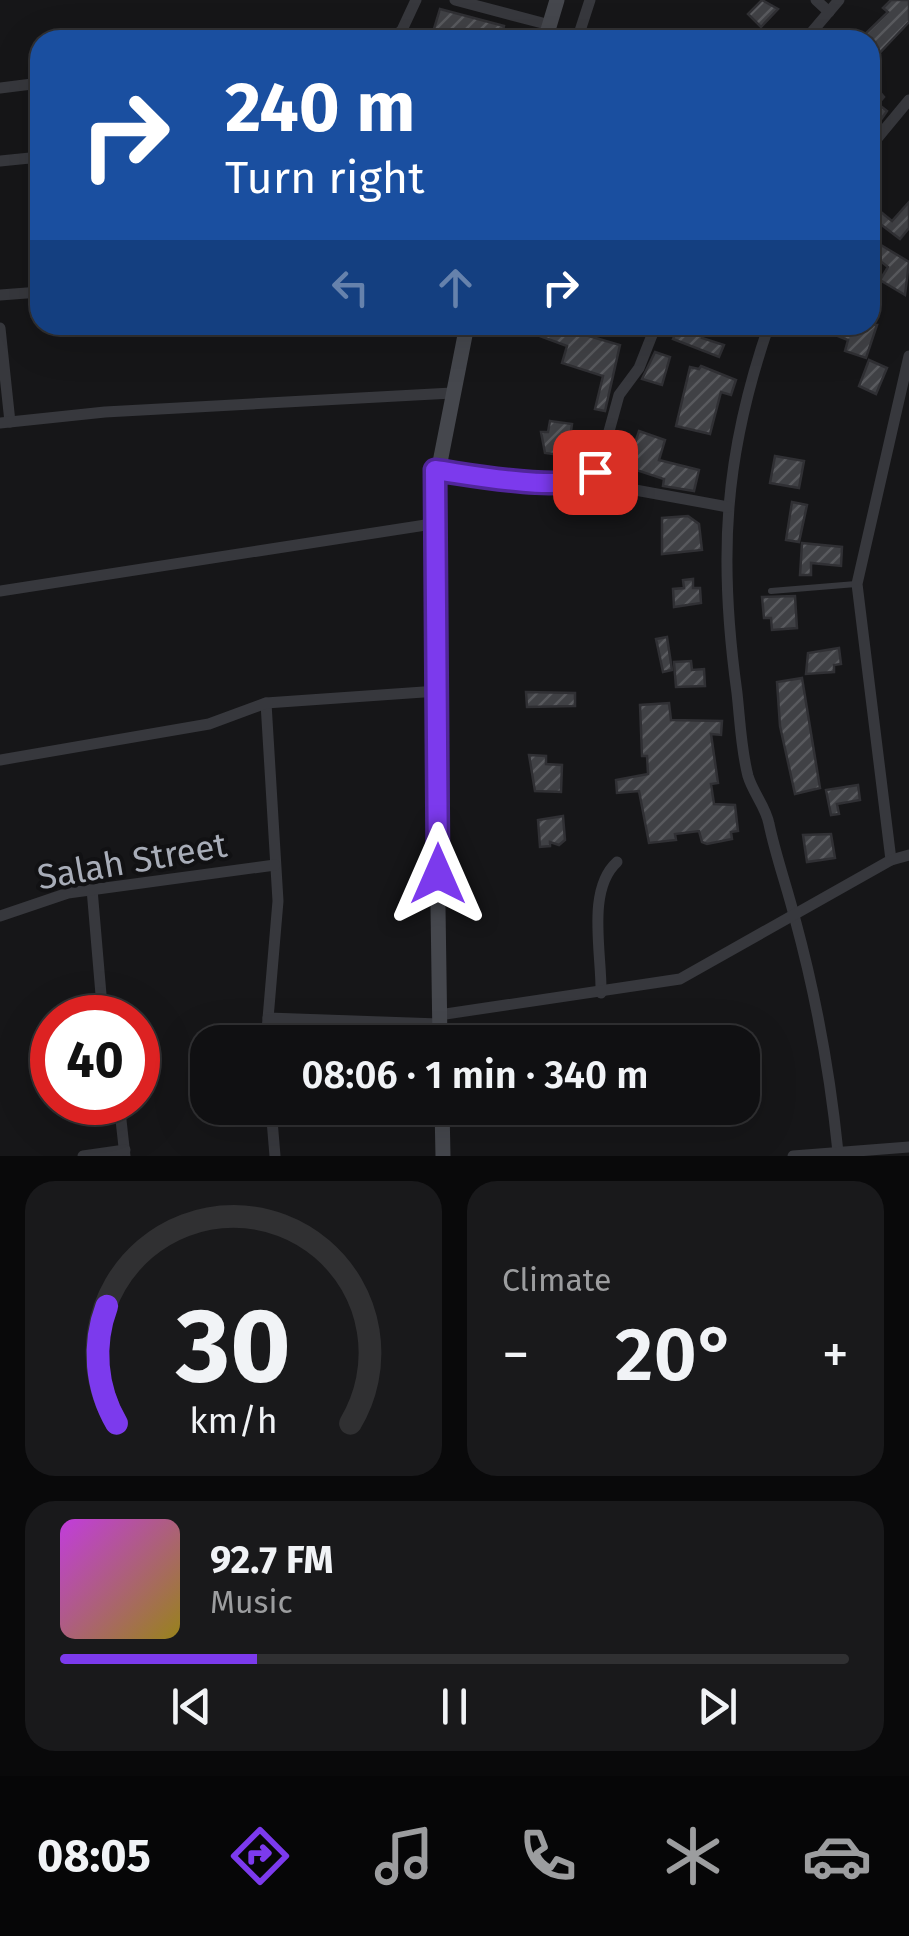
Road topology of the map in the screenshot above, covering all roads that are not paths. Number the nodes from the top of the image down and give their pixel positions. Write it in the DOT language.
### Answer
graph roads {
  1 [pos="416,0"];
  2 [pos="455,0"];
  3 [pos="558,0"];
  4 [pos="590,0"];
  5 [pos="816,0"];
  6 [pos="839,0"];
  7 [pos="828,12"];
  8 [pos="402,30"];
  9 [pos="541,30"];
  10 [pos="548,30"];
  11 [pos="580,30"];
  12 [pos="813,30"];
  13 [pos="30,84"];
  14 [pos="0,88"];
  15 [pos="909,100"];
  16 [pos="880,135"];
  17 [pos="30,158"];
  18 [pos="0,162"];
  19 [pos="30,293"];
  20 [pos="0,295"];
  21 [pos="0,328"];
  22 [pos="465,335"];
  23 [pos="652,335"];
  24 [pos="766,335"];
  25 [pos="909,356"];
  26 [pos="452,393"];
  27 [pos="5,422"];
  28 [pos="435,470"];
  29 [pos="586,481"];
  30 [pos="728,507"];
  31 [pos="432,524"];
  32 [pos="857,584"];
  33 [pos="0,591"];
  34 [pos="771,591"];
  35 [pos="438,691"];
  36 [pos="266,704"];
  37 [pos="0,760"];
  38 [pos="909,855"];
  39 [pos="892,860"];
  40 [pos="617,862"];
  41 [pos="275,865"];
  42 [pos="92,889"];
  43 [pos="794,914"];
  44 [pos="0,916"];
  45 [pos="600,993"];
  46 [pos="101,995"];
  47 [pos="268,1018"];
  48 [pos="439,1019"];
  49 [pos="267,1025"];
  50 [pos="439,1025"];
  51 [pos="122,1125"];
  52 [pos="272,1125"];
  53 [pos="442,1125"];
  54 [pos="909,1147"];
  55 [pos="838,1152"];
  56 [pos="125,1153"];
  57 [pos="83,1156"];
  58 [pos="275,1156"];
  59 [pos="443,1156"];
  60 [pos="792,1156"];
  1 -- 8 [label="street"];
  2 -- 9 [label="street"];
  3 -- 10 [label="street"];
  4 -- 11 [label="street"];
  5 -- 7 [label="street"];
  6 -- 7 [label="street"];
  7 -- 12 [label="street"];
  13 -- 14 [label="street"];
  15 -- 16 [label="street"];
  17 -- 18 [label="street"];
  19 -- 20 [label="street"];
  21 -- 27 [label="street"];
  22 -- 26 [label="street"];
  23 -- 29 [label="street"];
  24 -- 30 [label="street"];
  25 -- 32 [label="street"];
  26 -- 27 [label="street"];
  26 -- 28 [label="street"];
  28 -- 29 [label="street"];
  28 -- 31 [label="street"];
  29 -- 30 [label="street"];
  30 -- 43 [label="street"];
  31 -- 33 [label="street"];
  31 -- 35 [label="street"];
  32 -- 34 [label="lane"];
  32 -- 39 [label="street"];
  35 -- 36 [label="street"];
  35 -- 48 [label="street"];
  36 -- 37 [label="street"];
  36 -- 41 [label="street"];
  38 -- 39 [label="street"];
  39 -- 43 [label="street"];
  40 -- 45 [label="street"];
  41 -- 42 [label="street, Salah Street"];
  41 -- 47 [label="street"];
  42 -- 44 [label="street, Salah Street"];
  42 -- 46 [label="street"];
  43 -- 45 [label="street"];
  43 -- 55 [label="street"];
  45 -- 48 [label="street"];
  47 -- 48 [label="street"];
  47 -- 49 [label="street"];
  48 -- 50 [label="street"];
  51 -- 56 [label="street"];
  52 -- 58 [label="street"];
  53 -- 59 [label="street"];
  54 -- 55 [label="street"];
  55 -- 60 [label="street"];
  56 -- 57 [label="street"];
}
